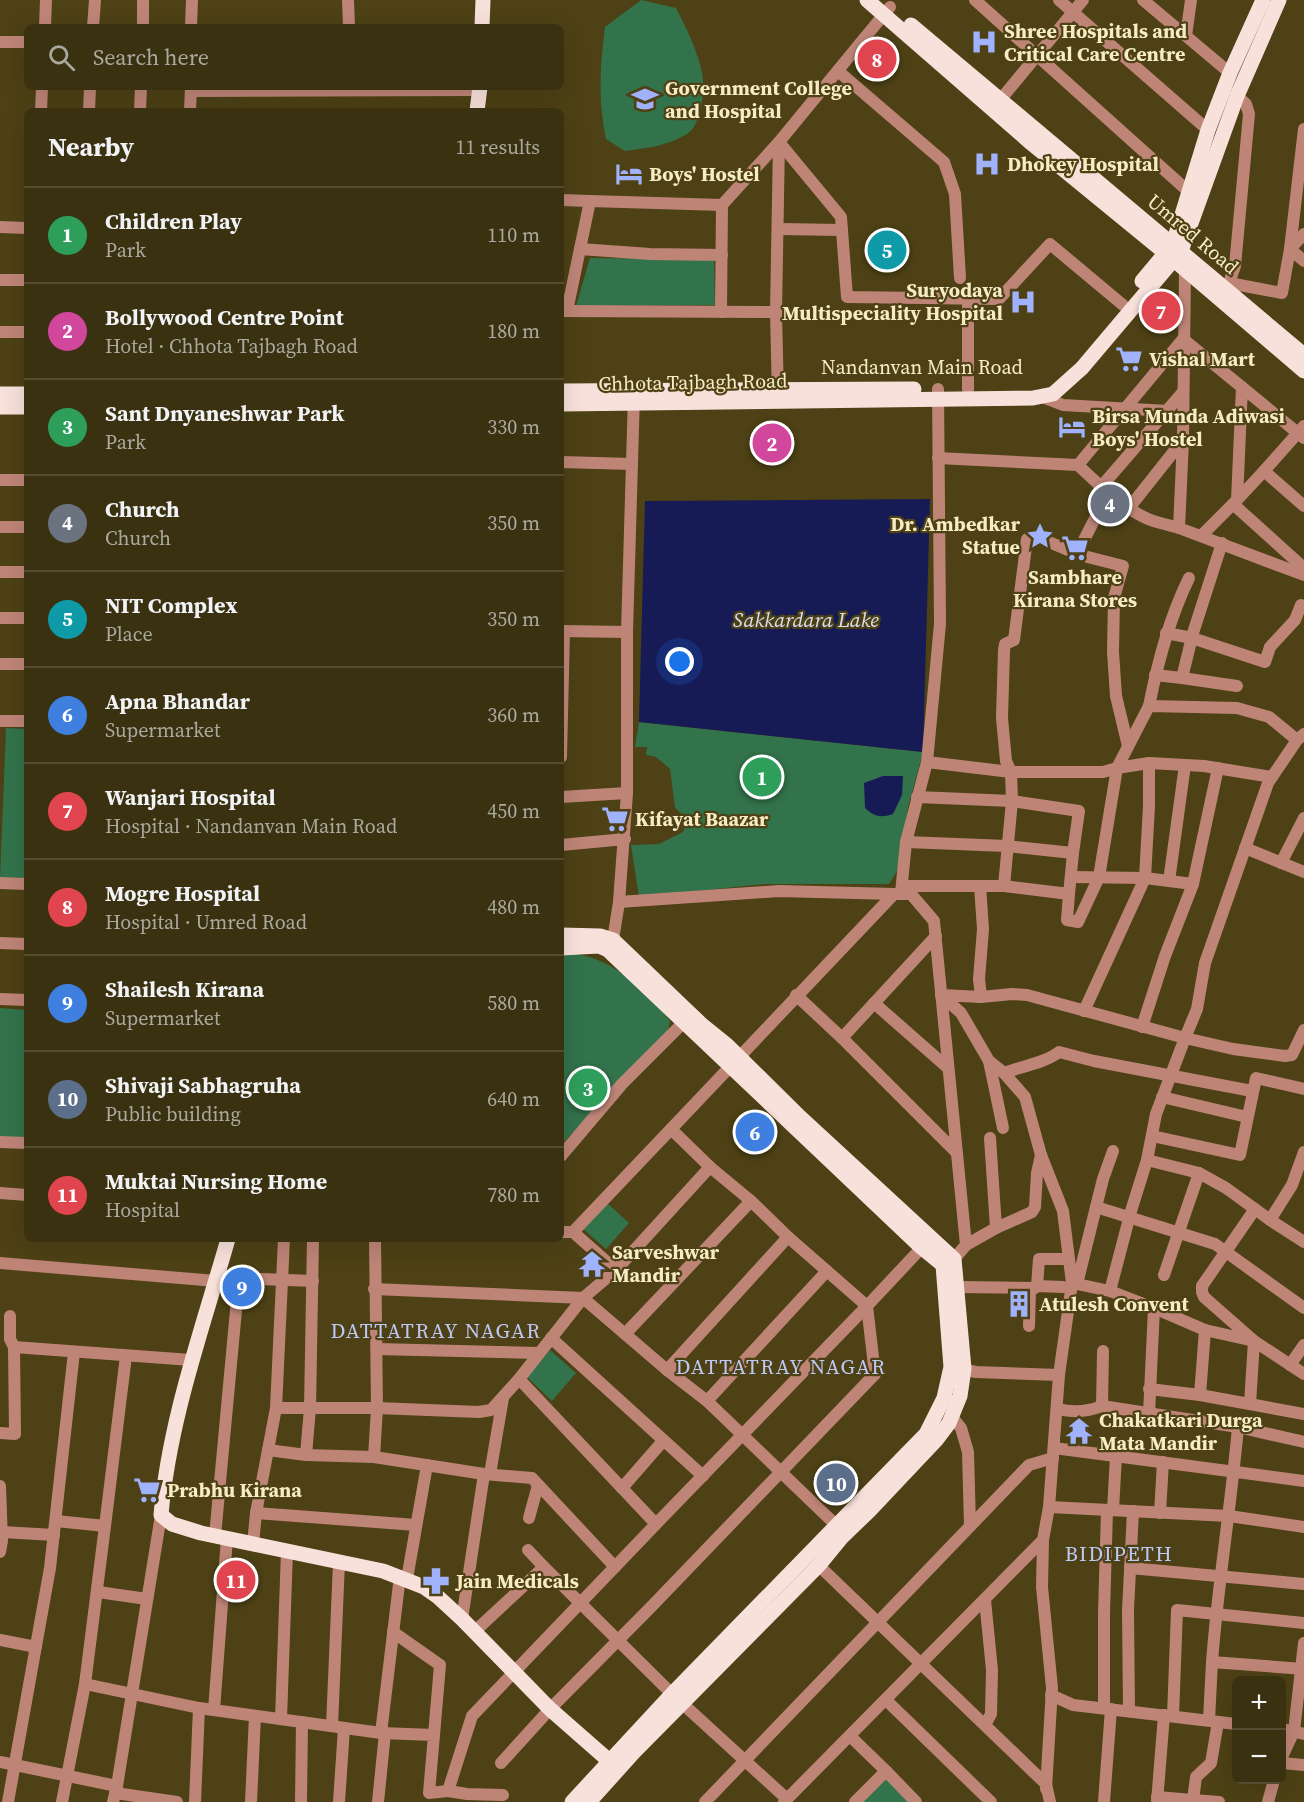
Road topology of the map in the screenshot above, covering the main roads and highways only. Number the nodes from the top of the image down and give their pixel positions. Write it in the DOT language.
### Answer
graph roads {
  1 [pos="483,0"];
  2 [pos="867,0"];
  3 [pos="1263,0"];
  4 [pos="1279,0"];
  5 [pos="886,7"];
  6 [pos="483,24"];
  7 [pos="480,90"];
  8 [pos="477,108"];
  9 [pos="1179,257"];
  10 [pos="1223,290"];
  11 [pos="1304,355"];
  12 [pos="1304,371"];
  13 [pos="564,391"];
  14 [pos="0,394"];
  15 [pos="24,394"];
  16 [pos="938,394"];
  17 [pos="634,397"];
  18 [pos="564,404"];
  19 [pos="0,407"];
  20 [pos="24,407"];
  21 [pos="564,935"];
  22 [pos="610,945"];
  23 [pos="564,948"];
  24 [pos="655,988"];
  25 [pos="735,1061"];
  26 [pos="227,1242"];
  27 [pos="948,1262"];
  28 [pos="958,1368"];
  29 [pos="813,1560"];
  30 [pos="614,1765"];
  31 [pos="572,1802"];
  32 [pos="589,1802"];
  1 -- 6 [label="main road"];
  2 -- 5 [label="main road, Umred Road"];
  3 -- 9 [label="main road, Nandanvan Main Road"];
  4 -- 9 [label="main road"];
  5 -- 9 [label="main road, Umred Road"];
  7 -- 8 [label="main road"];
  9 -- 10 [label="main road, Umred Road"];
  9 -- 16 [label="main road, Nandanvan Main Road"];
  9 -- 16 [label="main road, Chhota Tajbagh Road"];
  10 -- 11 [label="main road, Umred Road"];
  10 -- 12 [label="main road"];
  13 -- 17 [label="main road, Chhota Tajbagh Road"];
  14 -- 15 [label="main road"];
  16 -- 17 [label="main road, Chhota Tajbagh Road"];
  17 -- 18 [label="main road, Chhota Tajbagh Road"];
  19 -- 20 [label="main road"];
  21 -- 22 [label="main road"];
  22 -- 23 [label="main road"];
  22 -- 24 [label="main road"];
  24 -- 25 [label="main road"];
  24 -- 25 [label="main road"];
  25 -- 27 [label="main road"];
  26 -- 30 [label="main road"];
  27 -- 28 [label="main road"];
  27 -- 28 [label="main road"];
  28 -- 29 [label="main road"];
  28 -- 29 [label="main road"];
  29 -- 30 [label="main road"];
  30 -- 31 [label="main road"];
  30 -- 32 [label="main road"];
}
